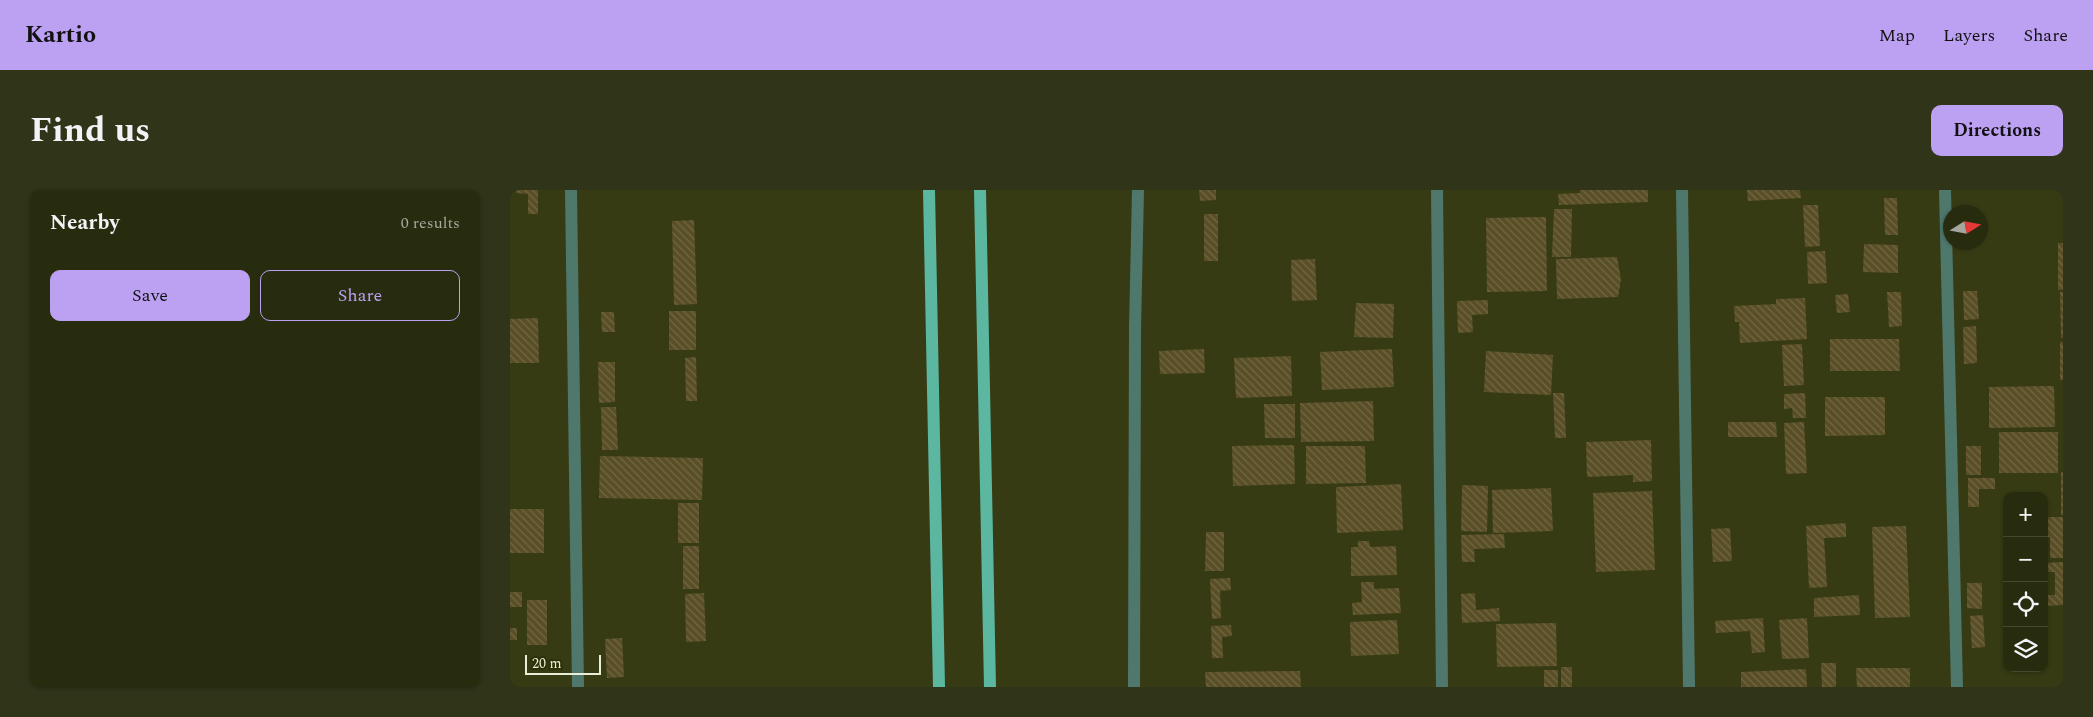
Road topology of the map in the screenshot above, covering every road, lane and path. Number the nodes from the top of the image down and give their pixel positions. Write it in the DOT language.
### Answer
graph roads {
  1 [pos="571,190"];
  2 [pos="929,190"];
  3 [pos="980,190"];
  4 [pos="1138,190"];
  5 [pos="1437,190"];
  6 [pos="1682,190"];
  7 [pos="1945,190"];
  8 [pos="578,687"];
  9 [pos="939,687"];
  10 [pos="990,687"];
  11 [pos="1134,687"];
  12 [pos="1442,687"];
  13 [pos="1689,687"];
  14 [pos="1957,687"];
  1 -- 8 [label="street"];
  2 -- 9 [label="main road"];
  3 -- 10 [label="main road"];
  4 -- 11 [label="street"];
  5 -- 12 [label="street"];
  6 -- 13 [label="street"];
  7 -- 14 [label="street"];
}
